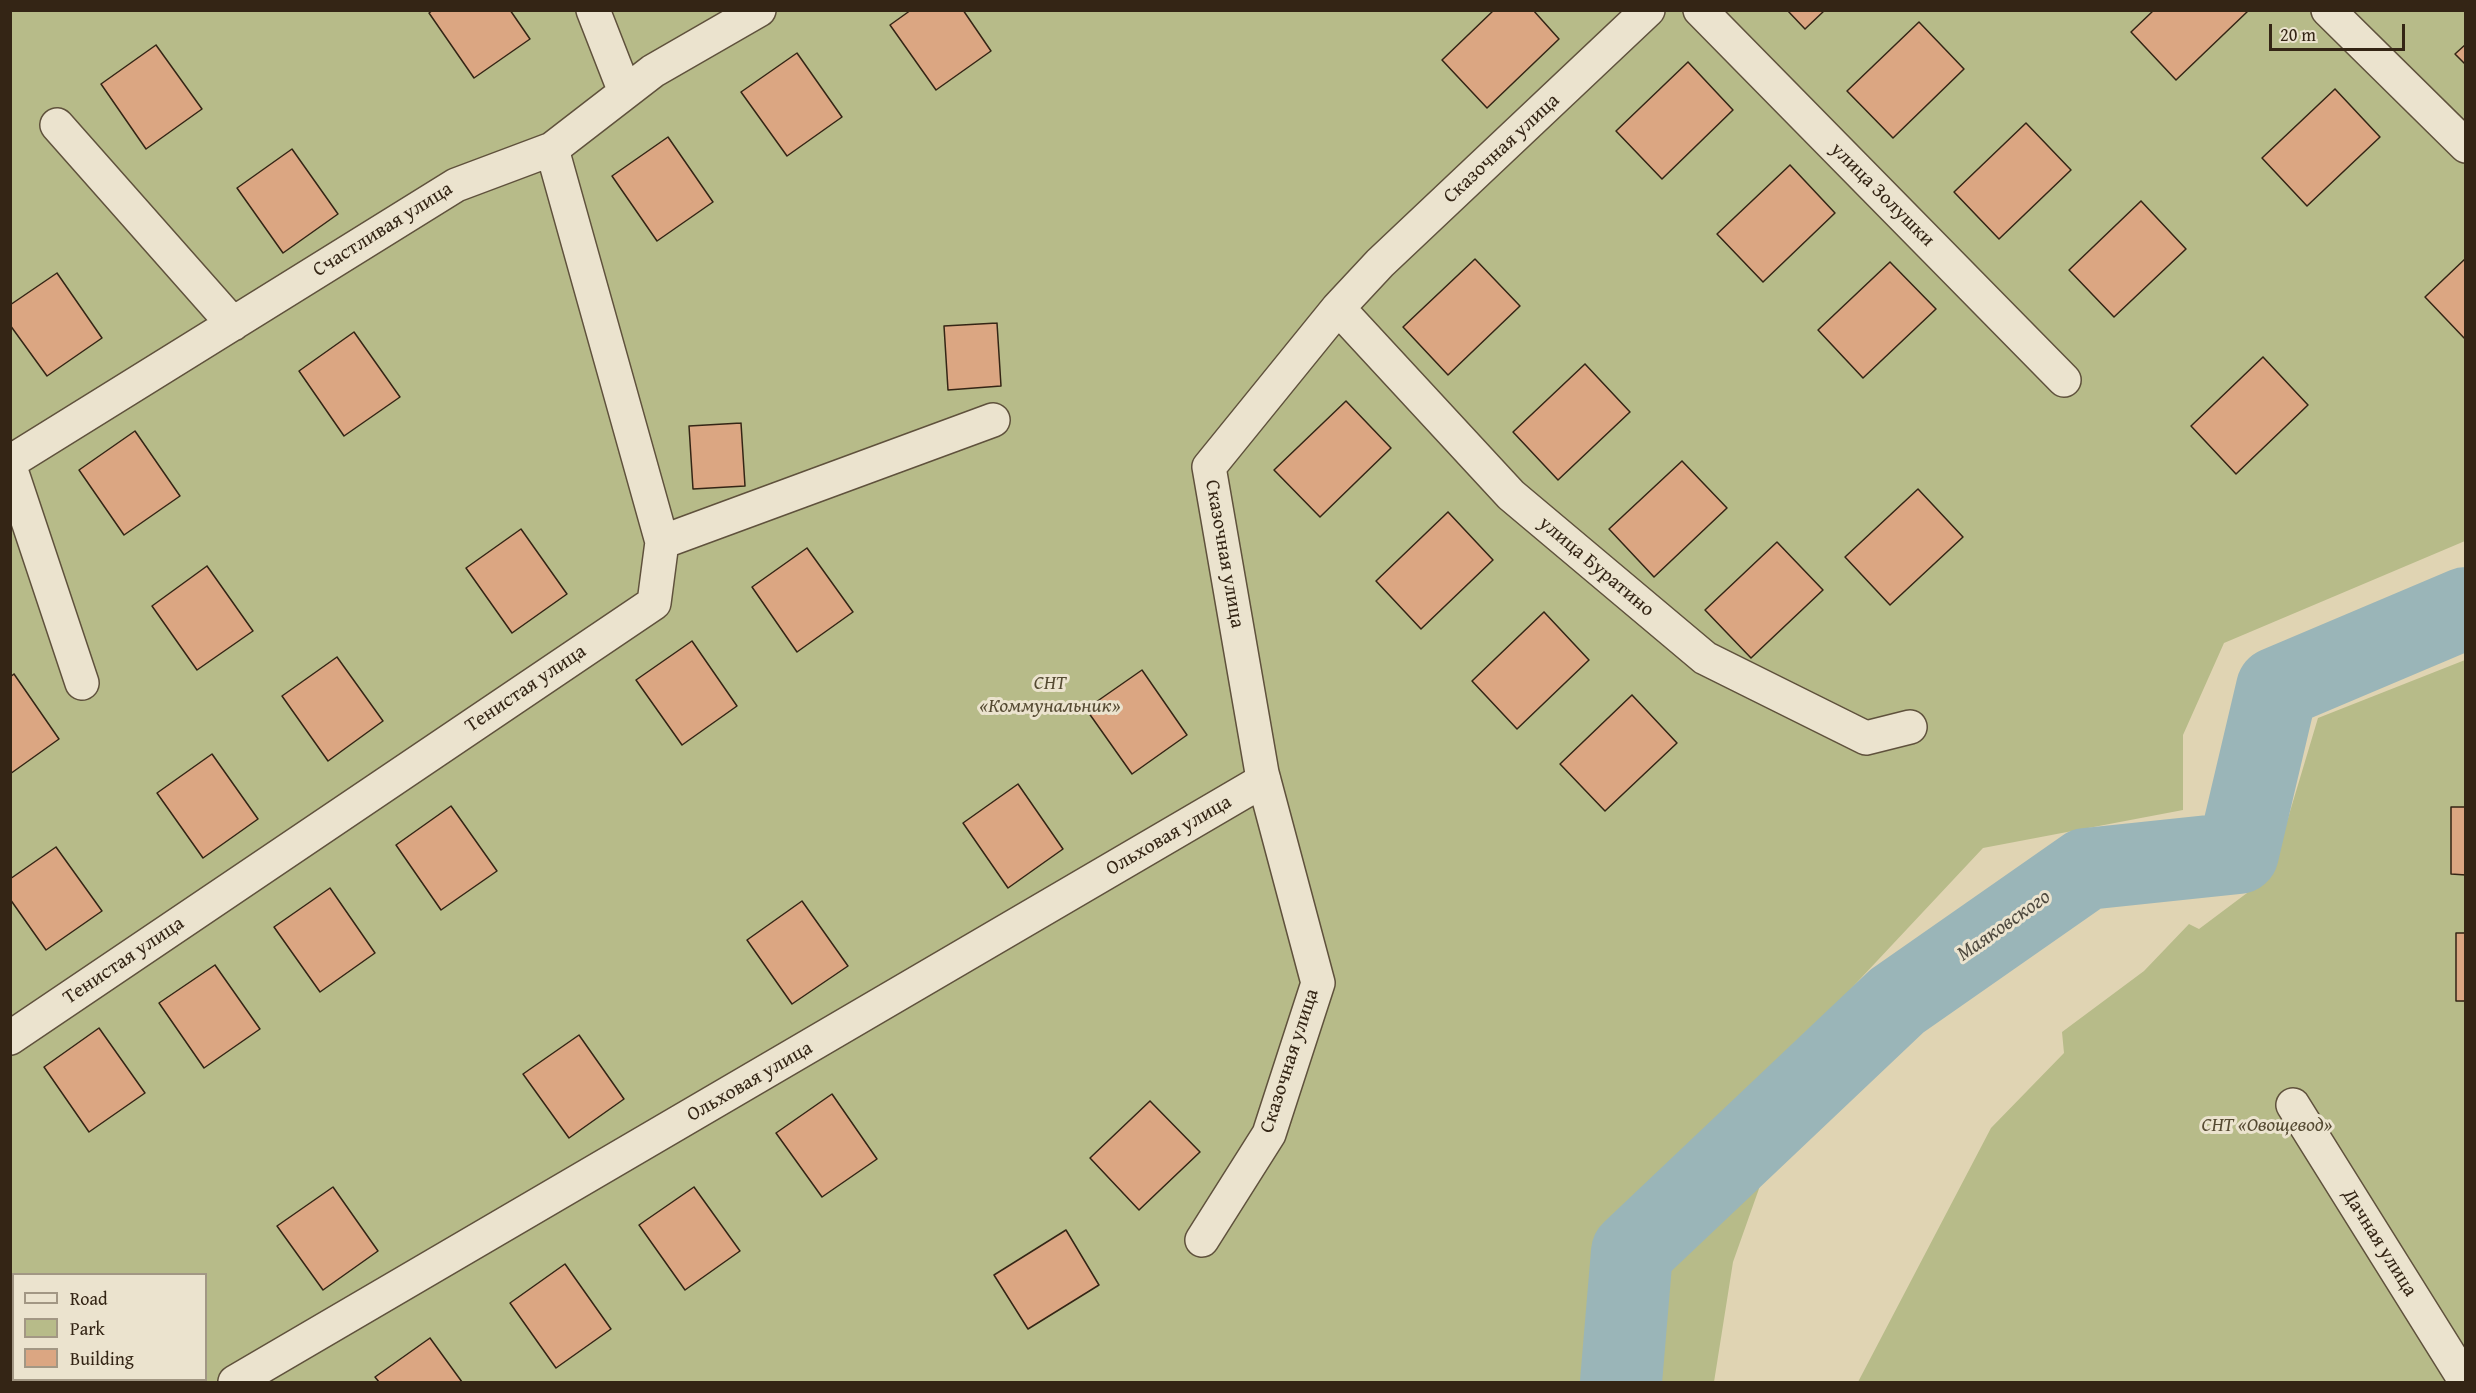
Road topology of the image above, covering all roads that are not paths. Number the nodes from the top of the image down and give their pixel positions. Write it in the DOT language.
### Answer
graph roads {
  1 [pos="593,10"];
  2 [pos="759,10"];
  3 [pos="1648,10"];
  4 [pos="1700,10"];
  5 [pos="2328,10"];
  6 [pos="625,92"];
  7 [pos="57,125"];
  8 [pos="2466,146"];
  9 [pos="552,149"];
  10 [pos="1338,308"];
  11 [pos="232,324"];
  12 [pos="2064,380"];
  13 [pos="993,420"];
  14 [pos="10,462"];
  15 [pos="10,467"];
  16 [pos="662,542"];
  17 [pos="82,683"];
  18 [pos="1910,728"];
  19 [pos="1264,780"];
  20 [pos="10,1038"];
  21 [pos="2293,1105"];
  22 [pos="1202,1240"];
  23 [pos="2466,1382"];
  24 [pos="235,1383"];
  1 -- 6 [label="street"];
  2 -- 6 [label="street, Счастливая улица"];
  3 -- 10 [label="street, Сказочная улица"];
  4 -- 12 [label="street, улица Золушки"];
  5 -- 8 [label="street"];
  6 -- 9 [label="street, Счастливая улица"];
  7 -- 11 [label="street"];
  9 -- 11 [label="street, Счастливая улица"];
  9 -- 16 [label="street, Тенистая улица"];
  10 -- 18 [label="street, улица Буратино"];
  10 -- 19 [label="street, Сказочная улица"];
  11 -- 14 [label="street, Счастливая улица"];
  13 -- 16 [label="street"];
  15 -- 17 [label="street"];
  16 -- 20 [label="street, Тенистая улица"];
  19 -- 22 [label="street, Сказочная улица"];
  19 -- 24 [label="street, Ольховая улица"];
  21 -- 23 [label="street, Дачная улица"];
}
